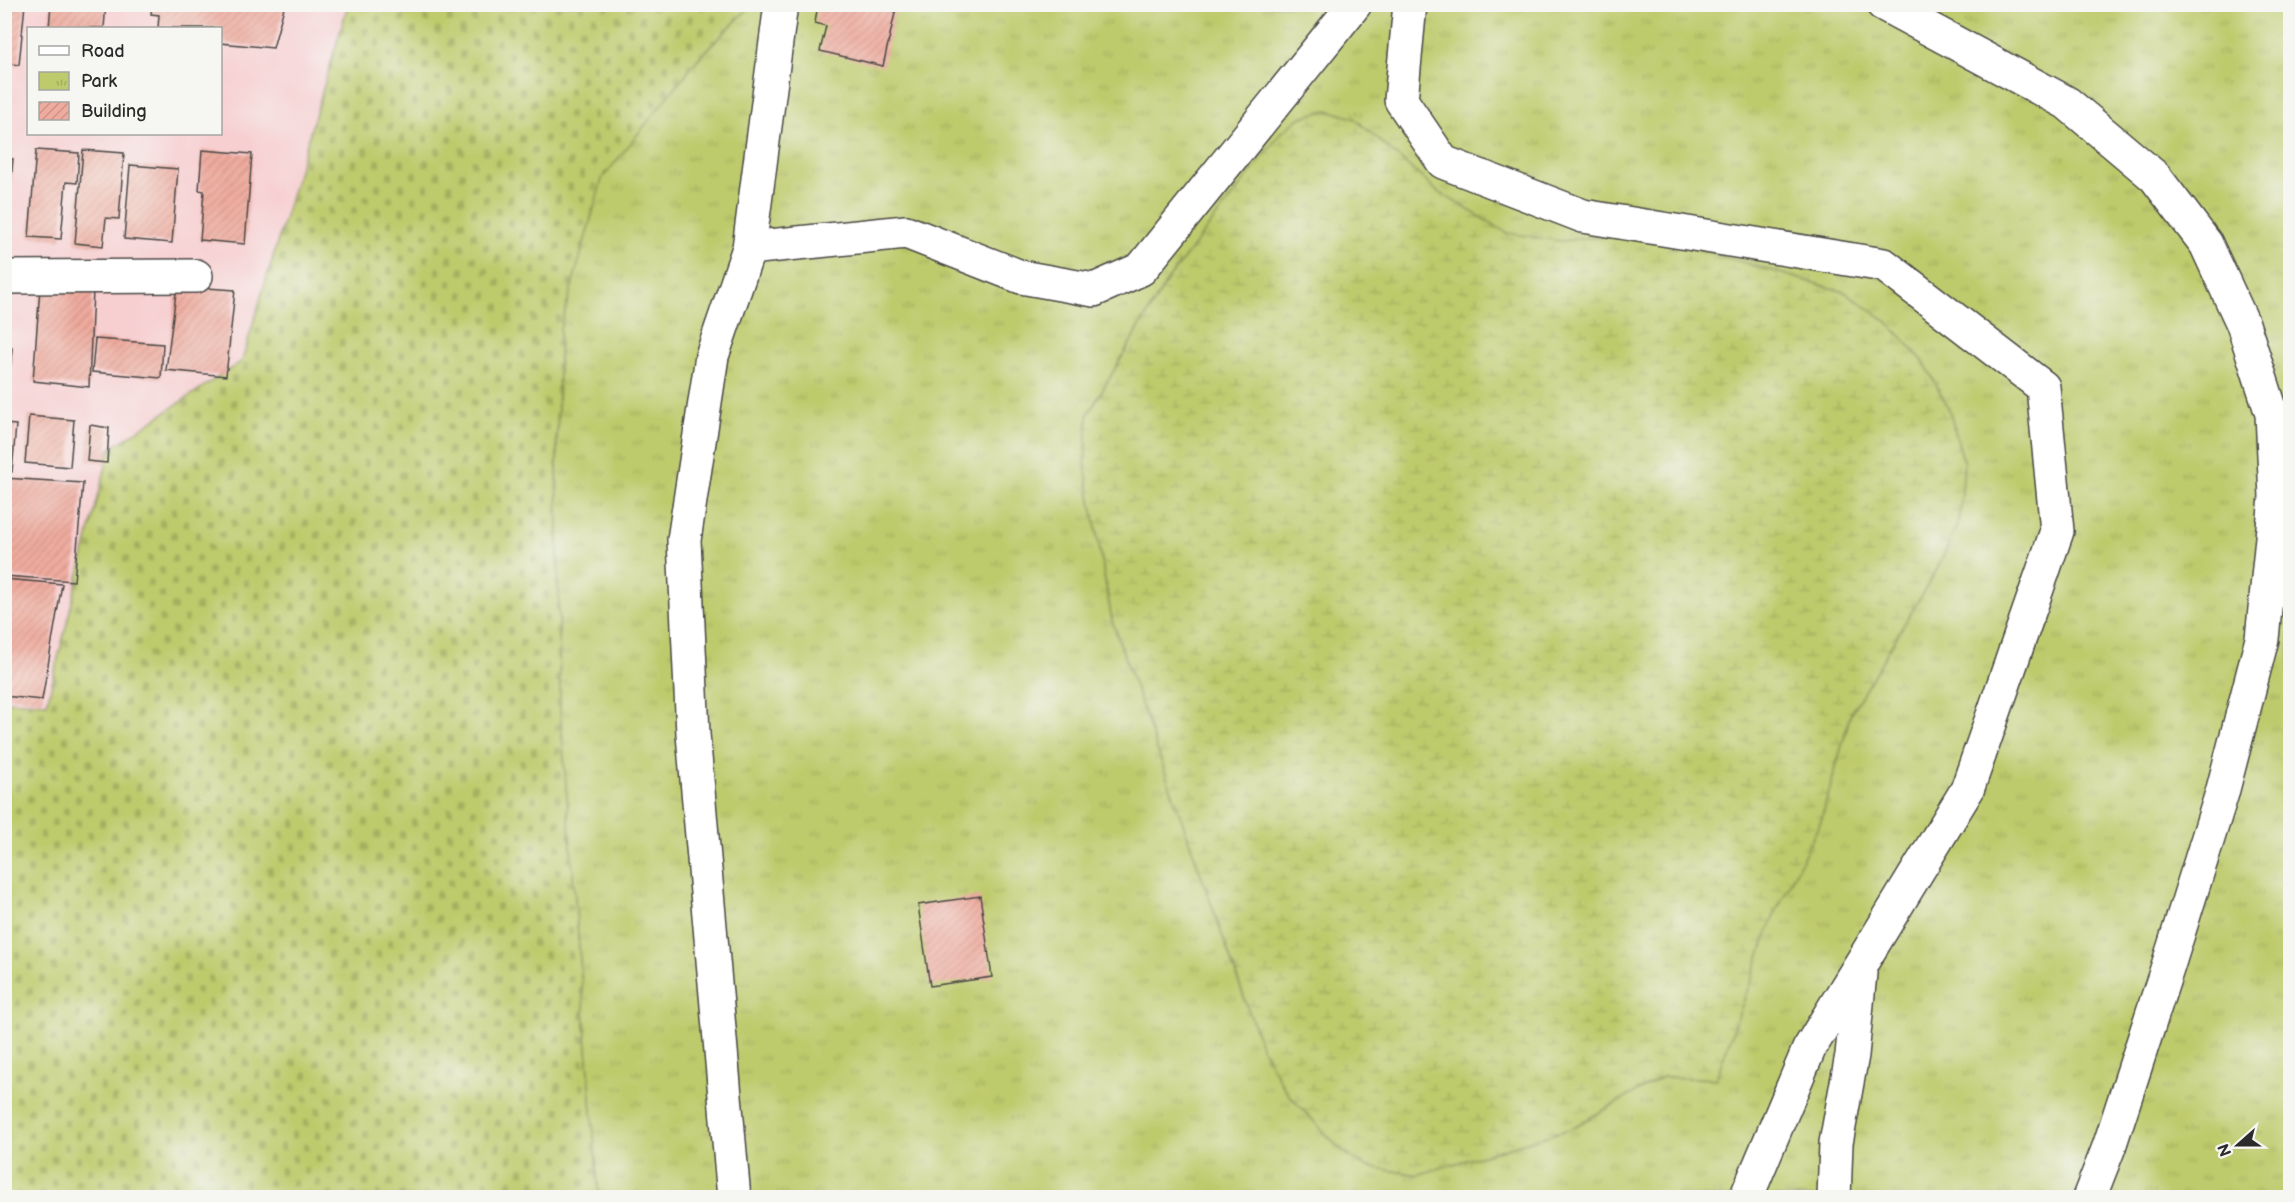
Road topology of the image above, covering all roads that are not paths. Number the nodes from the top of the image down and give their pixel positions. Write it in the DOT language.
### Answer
graph roads {
  1 [pos="781,4"];
  2 [pos="1355,4"];
  3 [pos="1410,4"];
  4 [pos="1883,4"];
  5 [pos="749,248"];
  6 [pos="196,276"];
  7 [pos="4,277"];
  8 [pos="1861,964"];
  9 [pos="734,1197"];
  10 [pos="1746,1197"];
  11 [pos="1834,1197"];
  12 [pos="2089,1197"];
  1 -- 5 [label="street"];
  2 -- 5 [label="street"];
  3 -- 8 [label="street"];
  4 -- 12 [label="street"];
  5 -- 9 [label="street"];
  6 -- 7 [label="street"];
  8 -- 10 [label="street"];
  8 -- 11 [label="street"];
}
